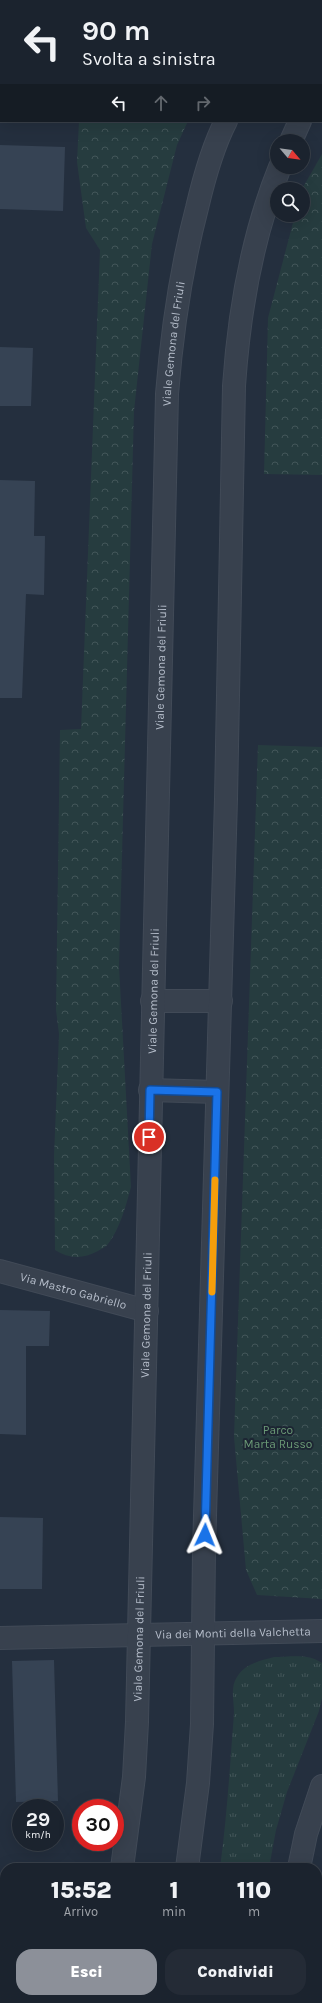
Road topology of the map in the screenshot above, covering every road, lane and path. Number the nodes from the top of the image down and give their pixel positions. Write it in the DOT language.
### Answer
graph roads {
  1 [pos="226,122"];
  2 [pos="300,122"];
  3 [pos="294,134"];
  4 [pos="278,174"];
  5 [pos="152,1001"];
  6 [pos="220,1001"];
  7 [pos="150,1090"];
  8 [pos="217,1092"];
  9 [pos="0,1271"];
  10 [pos="147,1311"];
  11 [pos="322,1632"];
  12 [pos="203,1633"];
  13 [pos="137,1634"];
  14 [pos="0,1638"];
  15 [pos="322,1786"];
  16 [pos="123,1863"];
  17 [pos="188,1863"];
  18 [pos="300,1863"];
  1 -- 5 [label="street, Viale Gemona del Friuli"];
  2 -- 3 [label="street"];
  4 -- 6 [label="street"];
  5 -- 6 [label="street"];
  5 -- 7 [label="street, Viale Gemona del Friuli"];
  6 -- 8 [label="street"];
  7 -- 8 [label="street"];
  7 -- 10 [label="street, Viale Gemona del Friuli"];
  8 -- 12 [label="street"];
  9 -- 10 [label="street, Via Mastro Gabriello"];
  10 -- 13 [label="street, Viale Gemona del Friuli"];
  11 -- 12 [label="street, Via dei Monti della Valchetta"];
  12 -- 13 [label="street, Via dei Monti della Valchetta"];
  12 -- 17 [label="street"];
  13 -- 14 [label="street, Via dei Monti della Valchetta"];
  13 -- 16 [label="street, Viale Gemona del Friuli"];
  15 -- 18 [label="street"];
}
